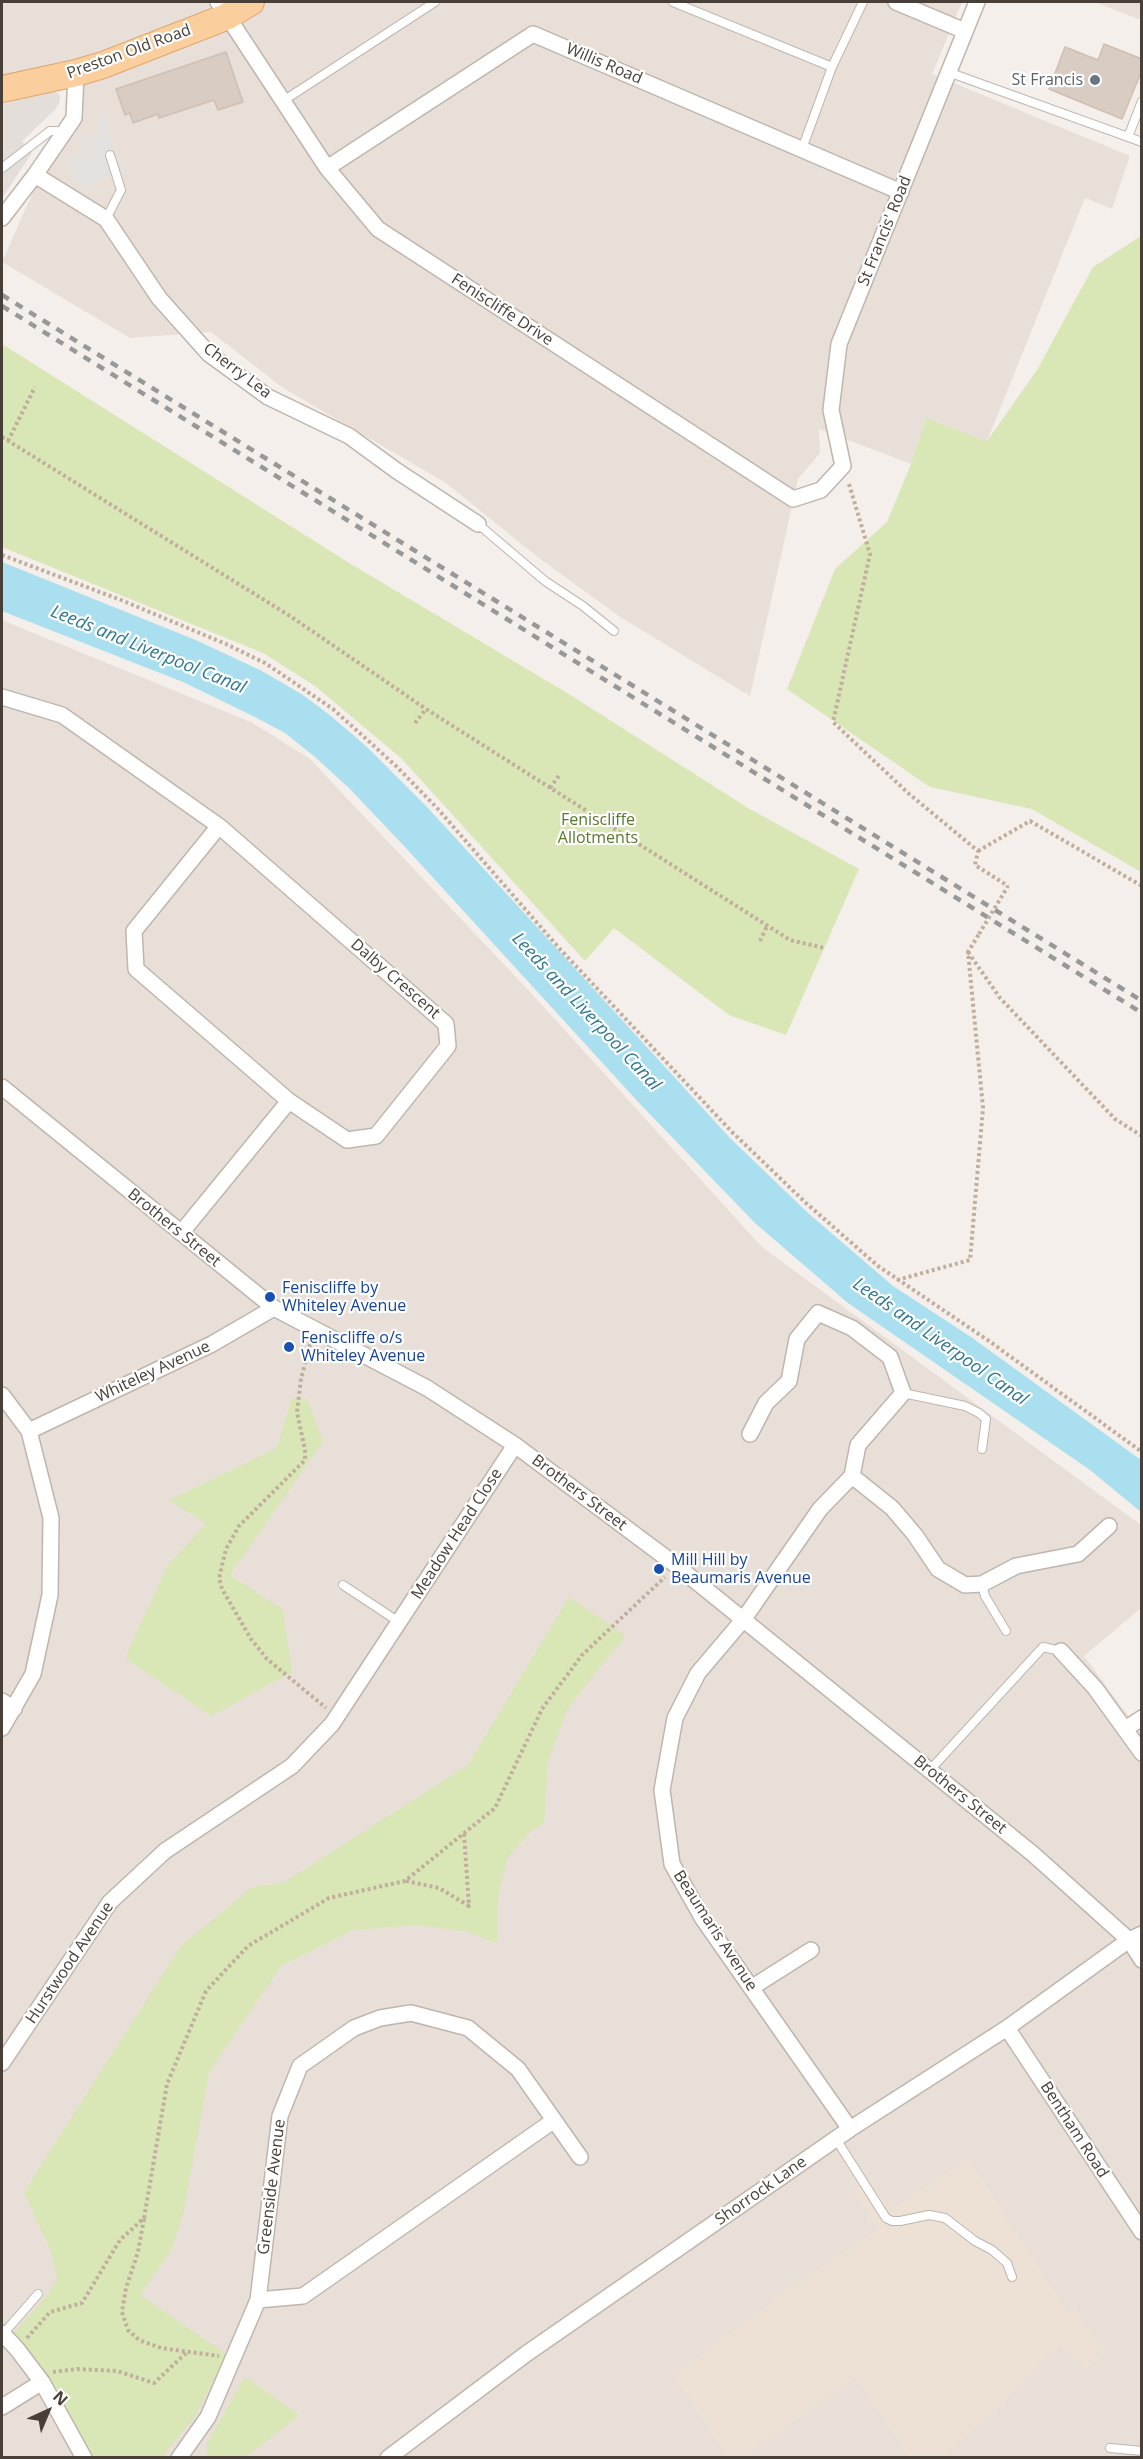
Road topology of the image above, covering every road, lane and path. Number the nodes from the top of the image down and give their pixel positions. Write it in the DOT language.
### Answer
graph roads {
  1 [pos="251,2"];
  2 [pos="435,2"];
  3 [pos="673,2"];
  4 [pos="862,2"];
  5 [pos="896,2"];
  6 [pos="977,2"];
  7 [pos="222,9"];
  8 [pos="964,31"];
  9 [pos="832,68"];
  10 [pos="948,72"];
  11 [pos="76,73"];
  12 [pos="2,89"];
  13 [pos="283,101"];
  14 [pos="1142,101"];
  15 [pos="67,131"];
  16 [pos="1128,137"];
  17 [pos="1142,142"];
  18 [pos="802,149"];
  19 [pos="110,155"];
  20 [pos="2,168"];
  21 [pos="327,168"];
  22 [pos="35,175"];
  23 [pos="902,192"];
  24 [pos="2,218"];
  25 [pos="106,219"];
  26 [pos="34,387"];
  27 [pos="2,437"];
  28 [pos="8,441"];
  29 [pos="843,466"];
  30 [pos="478,524"];
  31 [pos="2,555"];
  32 [pos="614,631"];
  33 [pos="2,697"];
  34 [pos="426,709"];
  35 [pos="415,723"];
  36 [pos="560,774"];
  37 [pos="550,788"];
  38 [pos="219,826"];
  39 [pos="978,851"];
  40 [pos="1142,886"];
  41 [pos="767,926"];
  42 [pos="760,941"];
  43 [pos="824,948"];
  44 [pos="968,952"];
  45 [pos="2,1087"];
  46 [pos="290,1101"];
  47 [pos="1142,1136"];
  48 [pos="181,1233"];
  49 [pos="897,1280"];
  50 [pos="274,1308"];
  51 [pos="313,1328"];
  52 [pos="903,1393"];
  53 [pos="2,1395"];
  54 [pos="29,1431"];
  55 [pos="750,1434"];
  56 [pos="514,1444"];
  57 [pos="982,1449"];
  58 [pos="1142,1452"];
  59 [pos="852,1476"];
  60 [pos="1109,1526"];
  61 [pos="677,1566"];
  62 [pos="981,1584"];
  63 [pos="343,1585"];
  64 [pos="742,1620"];
  65 [pos="400,1623"];
  66 [pos="1006,1631"];
  67 [pos="1061,1651"];
  68 [pos="8,1705"];
  69 [pos="337,1717"];
  70 [pos="1142,1718"];
  71 [pos="2,1728"];
  72 [pos="1125,1730"];
  73 [pos="1142,1752"];
  74 [pos="292,1766"];
  75 [pos="929,1771"];
  76 [pos="464,1833"];
  77 [pos="405,1881"];
  78 [pos="1135,1937"];
  79 [pos="811,1950"];
  80 [pos="1142,1960"];
  81 [pos="751,1988"];
  82 [pos="1007,2028"];
  83 [pos="2,2063"];
  84 [pos="554,2121"];
  85 [pos="850,2129"];
  86 [pos="836,2139"];
  87 [pos="580,2157"];
  88 [pos="144,2218"];
  89 [pos="1142,2232"];
  90 [pos="1012,2277"];
  91 [pos="38,2294"];
  92 [pos="258,2300"];
  93 [pos="2,2333"];
  94 [pos="27,2339"];
  95 [pos="188,2352"];
  96 [pos="232,2358"];
  97 [pos="47,2377"];
  98 [pos="2,2407"];
  99 [pos="1110,2448"];
  100 [pos="1142,2451"];
  101 [pos="84,2457"];
  102 [pos="179,2457"];
  103 [pos="388,2457"];
  1 -- 7 [label="main road, Preston Old Road"];
  2 -- 13 [label="lane"];
  3 -- 9 [label="lane"];
  4 -- 9 [label="lane"];
  5 -- 8 [label="street"];
  6 -- 8 [label="street, St Francis' Road"];
  7 -- 11 [label="main road, Preston Old Road"];
  7 -- 13 [label="street, Feniscliffe Drive"];
  8 -- 10 [label="street, St Francis' Road"];
  9 -- 18 [label="lane"];
  10 -- 16 [label="lane"];
  10 -- 23 [label="street, St Francis' Road"];
  11 -- 12 [label="main road, Preston Old Road"];
  11 -- 15 [label="street"];
  13 -- 21 [label="street, Feniscliffe Drive"];
  14 -- 16 [label="lane"];
  15 -- 20 [label="lane"];
  15 -- 22 [label="street"];
  16 -- 17 [label="lane"];
  18 -- 21 [label="street, Willis Road"];
  18 -- 23 [label="street, Willis Road"];
  19 -- 25 [label="lane"];
  21 -- 29 [label="street, Feniscliffe Drive"];
  22 -- 24 [label="street"];
  22 -- 25 [label="street, Cherry Lea"];
  23 -- 29 [label="street, St Francis' Road"];
  25 -- 30 [label="street, Cherry Lea"];
  26 -- 28 [label="path"];
  27 -- 28 [label="path"];
  28 -- 34 [label="path"];
  29 -- 39 [label="path"];
  30 -- 32 [label="lane"];
  31 -- 49 [label="path"];
  33 -- 38 [label="street, Dalby Crescent"];
  34 -- 35 [label="path"];
  34 -- 37 [label="path"];
  36 -- 37 [label="path"];
  37 -- 41 [label="path"];
  38 -- 46 [label="street, Dalby Crescent"];
  38 -- 46 [label="street, Dalby Crescent"];
  39 -- 40 [label="path"];
  39 -- 44 [label="path, bridge"];
  41 -- 42 [label="path"];
  41 -- 43 [label="path"];
  44 -- 47 [label="path"];
  44 -- 49 [label="path"];
  45 -- 48 [label="street, Brothers Street"];
  46 -- 48 [label="street"];
  48 -- 50 [label="street, Brothers Street"];
  49 -- 58 [label="path"];
  50 -- 51 [label="street, Brothers Street"];
  50 -- 54 [label="street, Whiteley Avenue"];
  51 -- 56 [label="street, Brothers Street"];
  51 -- 69 [label="path"];
  52 -- 55 [label="street"];
  52 -- 57 [label="lane"];
  52 -- 59 [label="street"];
  53 -- 54 [label="street"];
  54 -- 68 [label="street"];
  56 -- 61 [label="street, Brothers Street"];
  56 -- 65 [label="street, Meadow Head Close"];
  59 -- 62 [label="street"];
  59 -- 64 [label="street, Beaumaris Avenue"];
  60 -- 62 [label="street"];
  61 -- 64 [label="street, Brothers Street"];
  61 -- 76 [label="path"];
  62 -- 66 [label="lane"];
  63 -- 65 [label="lane"];
  64 -- 75 [label="street, Brothers Street"];
  64 -- 81 [label="street, Beaumaris Avenue"];
  65 -- 69 [label="street, Meadow Head Close"];
  67 -- 72 [label="street"];
  67 -- 75 [label="lane"];
  68 -- 71 [label="street"];
  69 -- 74 [label="street, Meadow Head Close"];
  70 -- 72 [label="street"];
  72 -- 73 [label="street"];
  74 -- 83 [label="street, Hurstwood Avenue"];
  75 -- 78 [label="street, Brothers Street"];
  76 -- 77 [label="path"];
  76 -- 77 [label="path"];
  77 -- 88 [label="path"];
  78 -- 80 [label="street, Brothers Street"];
  78 -- 82 [label="street, Shorrock Lane"];
  79 -- 81 [label="street"];
  81 -- 85 [label="street, Beaumaris Avenue"];
  82 -- 85 [label="street, Shorrock Lane"];
  82 -- 89 [label="street, Bentham Road"];
  84 -- 87 [label="street, Greenside Avenue"];
  84 -- 92 [label="street"];
  84 -- 92 [label="street, Greenside Avenue"];
  85 -- 86 [label="street, Shorrock Lane"];
  86 -- 90 [label="lane"];
  86 -- 103 [label="street, Shorrock Lane"];
  88 -- 94 [label="path"];
  88 -- 95 [label="path"];
  91 -- 93 [label="lane"];
  92 -- 96 [label="street, Greenside Avenue"];
  93 -- 97 [label="street"];
  95 -- 96 [label="path"];
  95 -- 97 [label="path"];
  96 -- 102 [label="street, Greenside Avenue"];
  97 -- 98 [label="street"];
  97 -- 101 [label="street"];
  99 -- 100 [label="lane"];
}
